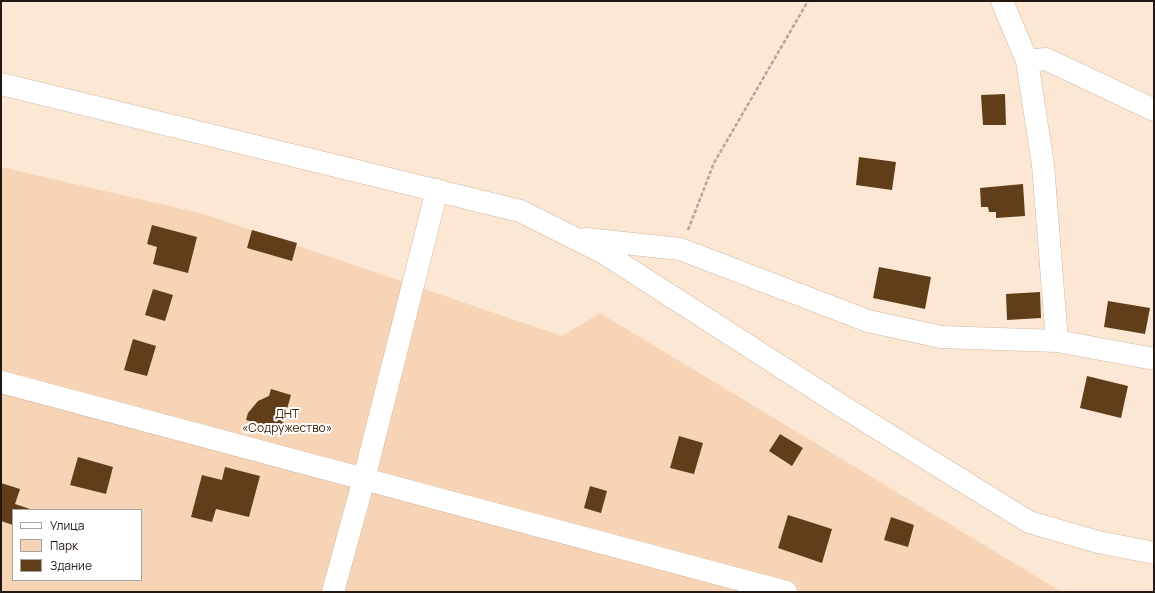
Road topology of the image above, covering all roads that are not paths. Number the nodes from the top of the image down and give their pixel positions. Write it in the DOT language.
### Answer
graph roads {
  1 [pos="1002,1"];
  2 [pos="1027,61"];
  3 [pos="1,84"];
  4 [pos="1154,110"];
  5 [pos="437,190"];
  6 [pos="575,238"];
  7 [pos="1057,341"];
  8 [pos="1154,358"];
  9 [pos="1,382"];
  10 [pos="364,479"];
  11 [pos="1154,553"];
  12 [pos="333,592"];
  13 [pos="786,592"];
  1 -- 2 [label="street"];
  2 -- 4 [label="street"];
  2 -- 7 [label="street"];
  3 -- 5 [label="street"];
  5 -- 6 [label="street"];
  5 -- 10 [label="street"];
  6 -- 7 [label="street"];
  6 -- 11 [label="street"];
  7 -- 8 [label="street"];
  9 -- 10 [label="street"];
  10 -- 12 [label="street"];
  10 -- 13 [label="street"];
}
